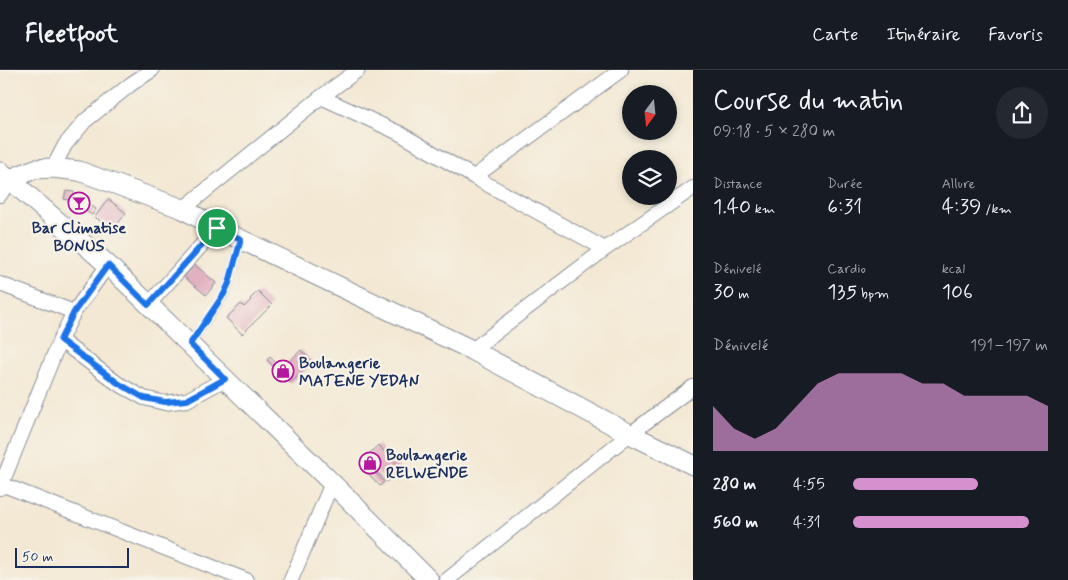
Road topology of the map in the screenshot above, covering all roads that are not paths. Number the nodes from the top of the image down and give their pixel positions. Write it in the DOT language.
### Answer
graph roads {
  1 [pos="152,70"];
  2 [pos="358,70"];
  3 [pos="621,70"];
  4 [pos="321,97"];
  5 [pos="54,168"];
  6 [pos="474,177"];
  7 [pos="3,182"];
  8 [pos="693,188"];
  9 [pos="183,209"];
  10 [pos="217,228"];
  11 [pos="241,239"];
  12 [pos="605,249"];
  13 [pos="108,265"];
  14 [pos="0,284"];
  15 [pos="148,305"];
  16 [pos="74,312"];
  17 [pos="60,340"];
  18 [pos="190,344"];
  19 [pos="472,350"];
  20 [pos="225,379"];
  21 [pos="693,387"];
  22 [pos="630,434"];
  23 [pos="693,465"];
  24 [pos="332,482"];
  25 [pos="1,486"];
  26 [pos="246,580"];
  27 [pos="291,580"];
  28 [pos="429,580"];
  29 [pos="447,580"];
  1 -- 5 [label="street"];
  2 -- 4 [label="street"];
  3 -- 6 [label="street"];
  4 -- 6 [label="street"];
  4 -- 9 [label="street"];
  5 -- 7 [label="street"];
  5 -- 9 [label="street"];
  6 -- 12 [label="street"];
  7 -- 13 [label="street"];
  8 -- 12 [label="street"];
  9 -- 10 [label="street"];
  10 -- 11 [label="street"];
  10 -- 15 [label="street"];
  11 -- 18 [label="lane"];
  11 -- 19 [label="street"];
  12 -- 19 [label="street"];
  13 -- 15 [label="street"];
  13 -- 16 [label="street"];
  14 -- 16 [label="street"];
  15 -- 18 [label="street"];
  16 -- 17 [label="street"];
  17 -- 20 [label="street"];
  17 -- 25 [label="street"];
  18 -- 20 [label="street"];
  19 -- 22 [label="street"];
  20 -- 24 [label="street"];
  21 -- 22 [label="street"];
  22 -- 23 [label="street"];
  22 -- 29 [label="street"];
  24 -- 27 [label="street"];
  24 -- 28 [label="street"];
  25 -- 26 [label="street"];
}
